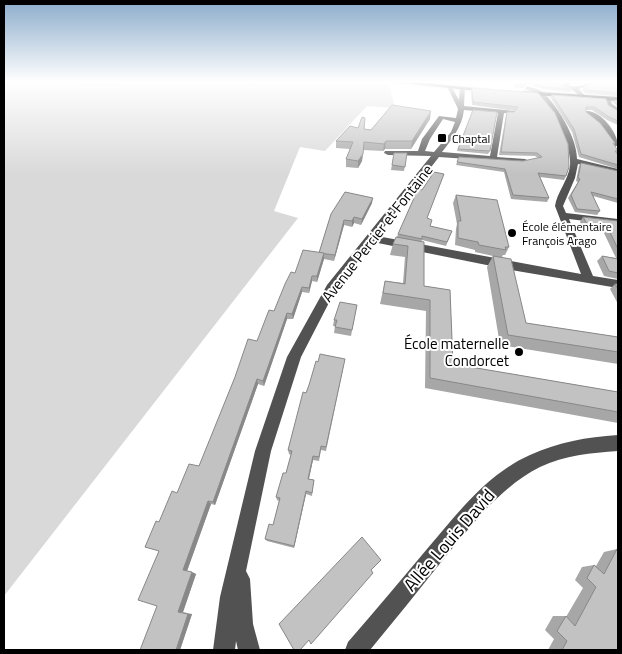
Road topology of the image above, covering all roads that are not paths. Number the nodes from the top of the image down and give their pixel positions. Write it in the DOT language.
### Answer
graph roads {
  1 [pos="480,113"];
  2 [pos="502,113"];
  3 [pos="555,113"];
  4 [pos="589,113"];
  5 [pos="459,114"];
  6 [pos="610,130"];
  7 [pos="618,132"];
  8 [pos="618,144"];
  9 [pos="388,153"];
  10 [pos="421,153"];
  11 [pos="438,154"];
  12 [pos="493,159"];
  13 [pos="535,160"];
  14 [pos="574,161"];
  15 [pos="618,172"];
  16 [pos="562,214"];
  17 [pos="618,222"];
  18 [pos="370,238"];
  19 [pos="589,279"];
  20 [pos="618,284"];
  21 [pos="618,443"];
  22 [pos="240,561"];
  23 [pos="224,650"];
  24 [pos="249,650"];
  25 [pos="356,650"];
  1 -- 5 [label="street"];
  2 -- 12 [label="street"];
  3 -- 14 [label="street"];
  4 -- 6 [label="street"];
  5 -- 10 [label="street"];
  5 -- 11 [label="street, Avenue Percier et Fontaine"];
  6 -- 7 [label="street"];
  6 -- 8 [label="street"];
  9 -- 10 [label="street"];
  10 -- 11 [label="street"];
  11 -- 12 [label="street"];
  11 -- 18 [label="street, Avenue Percier et Fontaine"];
  12 -- 13 [label="street"];
  14 -- 15 [label="street"];
  14 -- 16 [label="street"];
  16 -- 17 [label="street"];
  16 -- 19 [label="street"];
  18 -- 19 [label="street"];
  18 -- 22 [label="street, Avenue Percier et Fontaine"];
  19 -- 20 [label="street"];
  21 -- 25 [label="street, Allée Louis David"];
  22 -- 23 [label="street, Avenue Percier et Fontaine"];
  22 -- 24 [label="street, Avenue Percier et Fontaine"];
}
